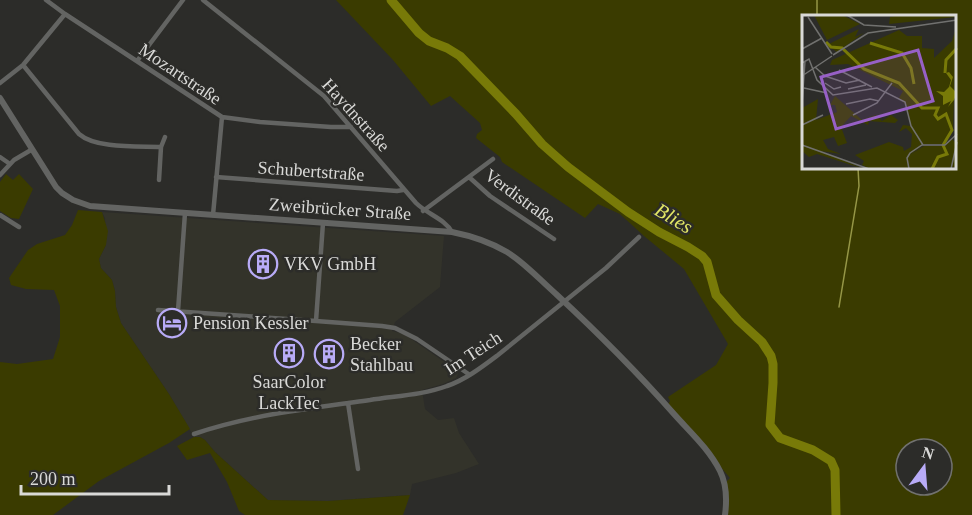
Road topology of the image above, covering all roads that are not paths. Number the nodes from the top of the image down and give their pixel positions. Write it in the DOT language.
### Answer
graph roads {
  1 [pos="46,0"];
  2 [pos="183,0"];
  3 [pos="202,0"];
  4 [pos="65,14"];
  5 [pos="137,62"];
  6 [pos="23,65"];
  7 [pos="0,83"];
  8 [pos="0,98"];
  9 [pos="222,117"];
  10 [pos="351,127"];
  11 [pos="165,137"];
  12 [pos="162,147"];
  13 [pos="31,150"];
  14 [pos="0,157"];
  15 [pos="493,159"];
  16 [pos="10,164"];
  17 [pos="0,175"];
  18 [pos="216,177"];
  19 [pos="470,177"];
  20 [pos="159,180"];
  21 [pos="403,190"];
  22 [pos="423,211"];
  23 [pos="185,213"];
  24 [pos="0,215"];
  25 [pos="213,215"];
  26 [pos="323,223"];
  27 [pos="19,227"];
  28 [pos="452,232"];
  29 [pos="639,237"];
  30 [pos="554,239"];
  31 [pos="564,301"];
  32 [pos="158,310"];
  33 [pos="178,311"];
  34 [pos="316,321"];
  35 [pos="470,375"];
  36 [pos="348,403"];
  37 [pos="194,434"];
  38 [pos="358,469"];
  39 [pos="725,515"];
  1 -- 4 [label="street, Mozartstraße"];
  2 -- 5 [label="street"];
  3 -- 10 [label="street, Haydnstraße"];
  4 -- 5 [label="street, Mozartstraße"];
  4 -- 6 [label="street"];
  5 -- 9 [label="street, Mozartstraße"];
  6 -- 7 [label="street"];
  6 -- 12 [label="street"];
  8 -- 13 [label="street, Zweibrücker Straße"];
  9 -- 10 [label="street, Mozartstraße"];
  9 -- 18 [label="street"];
  10 -- 21 [label="street, Haydnstraße"];
  11 -- 12 [label="street"];
  12 -- 20 [label="street"];
  13 -- 16 [label="street"];
  13 -- 23 [label="street, Zweibrücker Straße"];
  14 -- 16 [label="street"];
  15 -- 19 [label="street"];
  16 -- 17 [label="street"];
  18 -- 21 [label="street, Schubertstraße"];
  18 -- 25 [label="street"];
  19 -- 22 [label="street"];
  19 -- 30 [label="street, Verdistraße"];
  21 -- 22 [label="street, Haydnstraße"];
  22 -- 28 [label="street, Haydnstraße"];
  23 -- 25 [label="street, Zweibrücker Straße"];
  23 -- 33 [label="street"];
  24 -- 27 [label="street"];
  25 -- 26 [label="street, Zweibrücker Straße"];
  26 -- 28 [label="street, Zweibrücker Straße"];
  26 -- 34 [label="street"];
  28 -- 31 [label="street, Zweibrücker Straße"];
  29 -- 31 [label="street, Im Teich"];
  31 -- 35 [label="street, Im Teich"];
  31 -- 39 [label="street, Zweibrücker Straße"];
  32 -- 33 [label="street"];
  33 -- 34 [label="street"];
  34 -- 35 [label="street"];
  35 -- 36 [label="street, Im Teich"];
  36 -- 37 [label="street, Im Teich"];
  36 -- 38 [label="street"];
}
